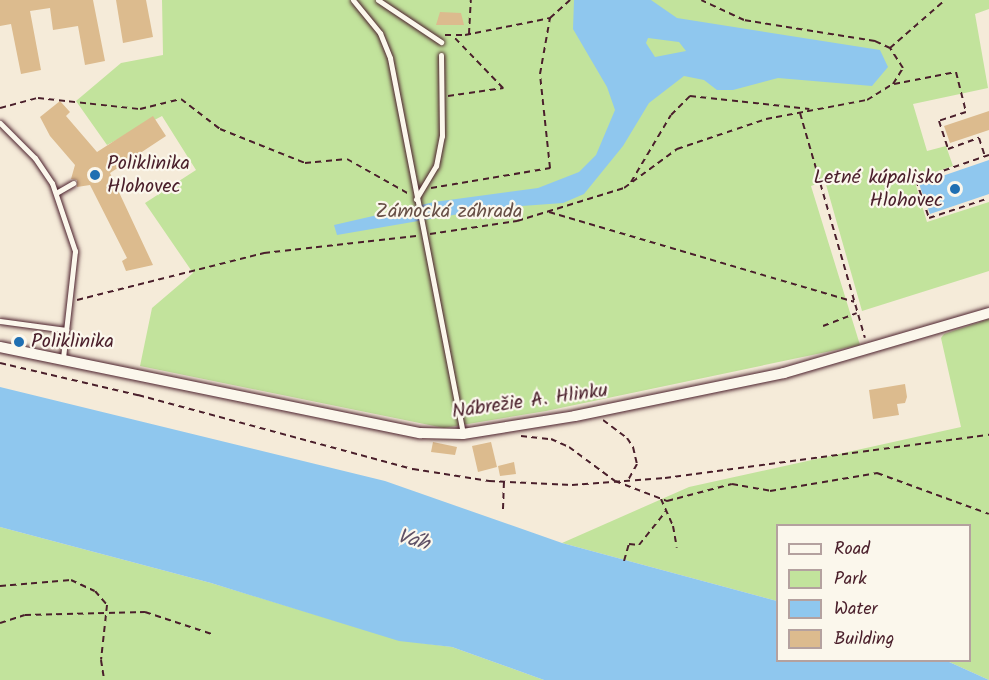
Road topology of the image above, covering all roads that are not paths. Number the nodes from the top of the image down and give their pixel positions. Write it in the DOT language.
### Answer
graph roads {
  1 [pos="353,0"];
  2 [pos="378,0"];
  3 [pos="441,42"];
  4 [pos="441,54"];
  5 [pos="0,123"];
  6 [pos="73,183"];
  7 [pos="56,193"];
  8 [pos="417,201"];
  9 [pos="989,313"];
  10 [pos="0,321"];
  11 [pos="66,330"];
  12 [pos="0,347"];
  13 [pos="63,358"];
  14 [pos="463,434"];
  1 -- 8 [label="lane"];
  2 -- 3 [label="lane"];
  4 -- 8 [label="lane"];
  5 -- 7 [label="lane"];
  6 -- 7 [label="lane"];
  7 -- 11 [label="lane"];
  8 -- 14 [label="lane"];
  9 -- 14 [label="street, Nábrežie A. Hlinku"];
  10 -- 11 [label="lane"];
  11 -- 13 [label="lane"];
  12 -- 13 [label="street, Nábrežie A. Hlinku"];
  13 -- 14 [label="street, Nábrežie A. Hlinku"];
}
